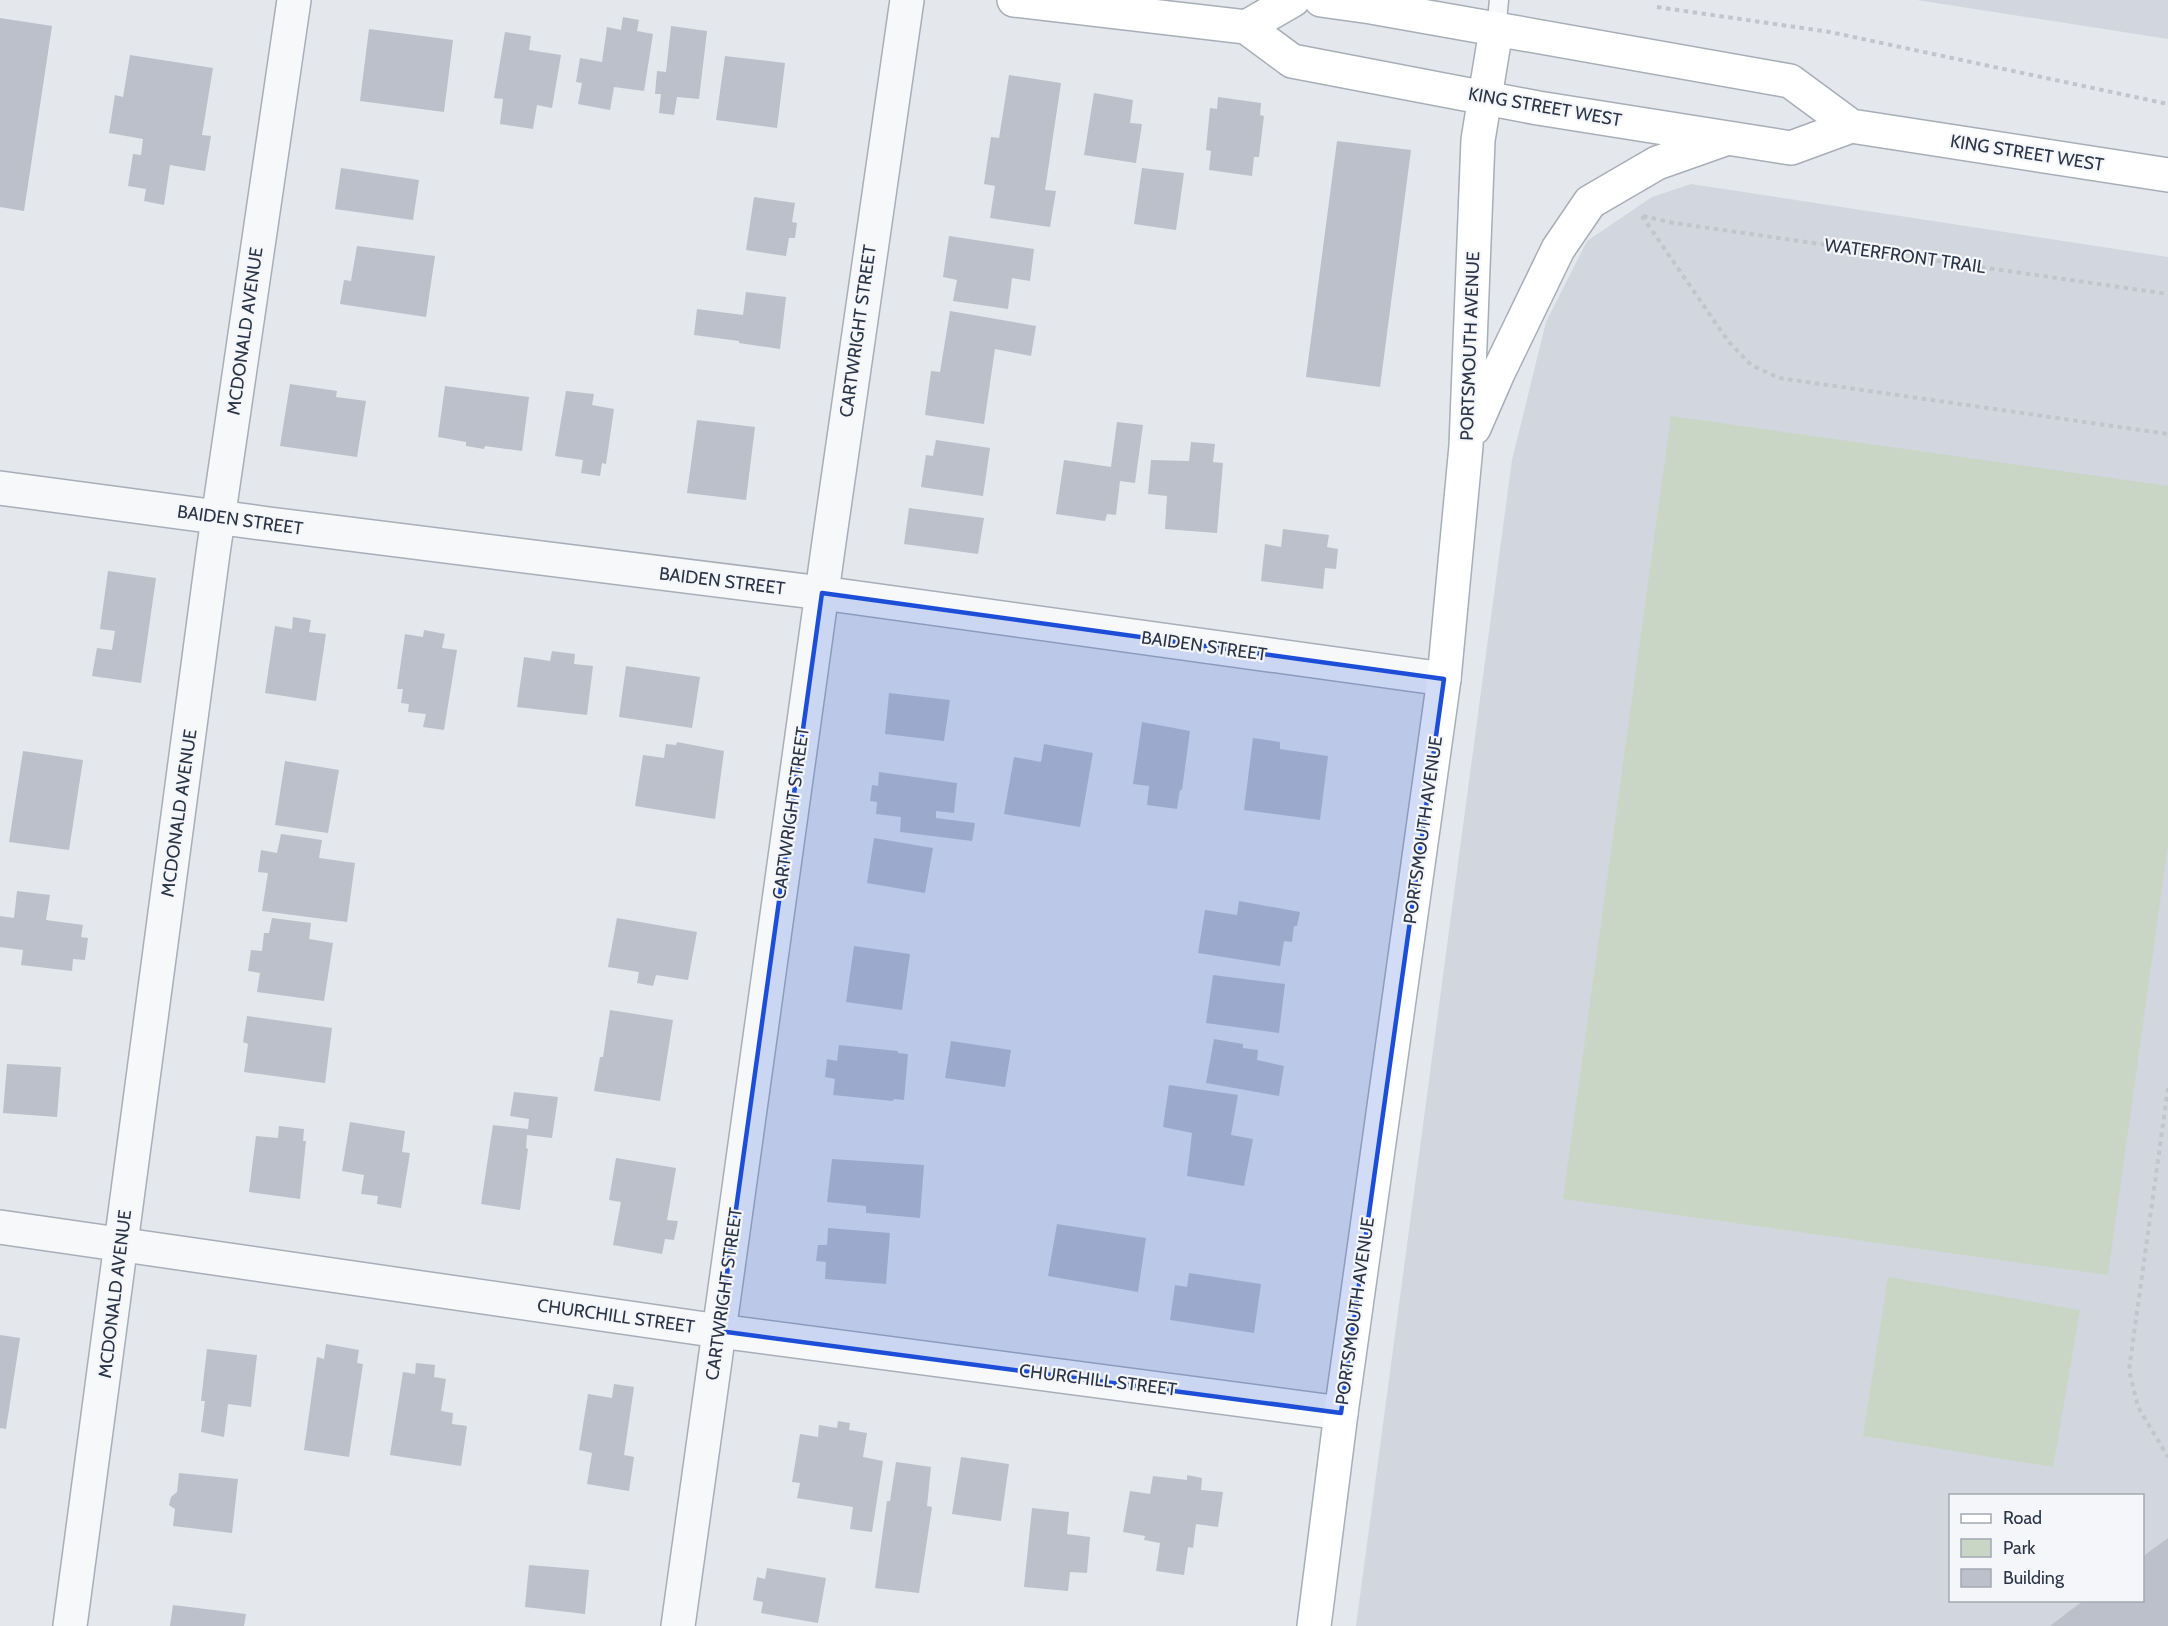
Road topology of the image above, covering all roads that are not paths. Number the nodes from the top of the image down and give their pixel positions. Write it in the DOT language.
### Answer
graph roads {
  1 [pos="294,0"];
  2 [pos="907,0"];
  3 [pos="1014,0"];
  4 [pos="1293,0"];
  5 [pos="1320,0"];
  6 [pos="1376,3"];
  7 [pos="1497,15"];
  8 [pos="1246,27"];
  9 [pos="1485,97"];
  10 [pos="1851,126"];
  11 [pos="1728,138"];
  12 [pos="2168,175"];
  13 [pos="1466,446"];
  14 [pos="0,488"];
  15 [pos="218,518"];
  16 [pos="822,593"];
  17 [pos="1444,679"];
  18 [pos="0,1227"];
  19 [pos="121,1243"];
  20 [pos="719,1331"];
  21 [pos="1341,1413"];
  22 [pos="70,1626"];
  23 [pos="678,1626"];
  24 [pos="1314,1626"];
  1 -- 15 [label="street, MCDONALD AVENUE"];
  2 -- 16 [label="street, CARTWRIGHT STREET"];
  3 -- 8 [label="main road, KING STREET WEST"];
  4 -- 8 [label="main road"];
  5 -- 6 [label="main road, KING STREET WEST"];
  6 -- 7 [label="main road, KING STREET WEST"];
  7 -- 9 [label="main road, PORTSMOUTH AVENUE"];
  7 -- 10 [label="main road, KING STREET WEST"];
  8 -- 9 [label="main road, KING STREET WEST"];
  9 -- 11 [label="main road, KING STREET WEST"];
  9 -- 13 [label="main road, PORTSMOUTH AVENUE"];
  10 -- 11 [label="main road, KING STREET WEST"];
  10 -- 12 [label="main road, KING STREET WEST"];
  11 -- 13 [label="main road"];
  13 -- 17 [label="main road, PORTSMOUTH AVENUE"];
  14 -- 15 [label="street, BAIDEN STREET"];
  15 -- 16 [label="street, BAIDEN STREET"];
  15 -- 19 [label="street, MCDONALD AVENUE"];
  16 -- 17 [label="street, BAIDEN STREET"];
  16 -- 20 [label="street, CARTWRIGHT STREET"];
  17 -- 21 [label="main road, PORTSMOUTH AVENUE"];
  18 -- 19 [label="street, CHURCHILL STREET"];
  19 -- 20 [label="street, CHURCHILL STREET"];
  19 -- 22 [label="street, MCDONALD AVENUE"];
  20 -- 21 [label="street, CHURCHILL STREET"];
  20 -- 23 [label="street, CARTWRIGHT STREET"];
  21 -- 24 [label="main road, PORTSMOUTH AVENUE"];
}
